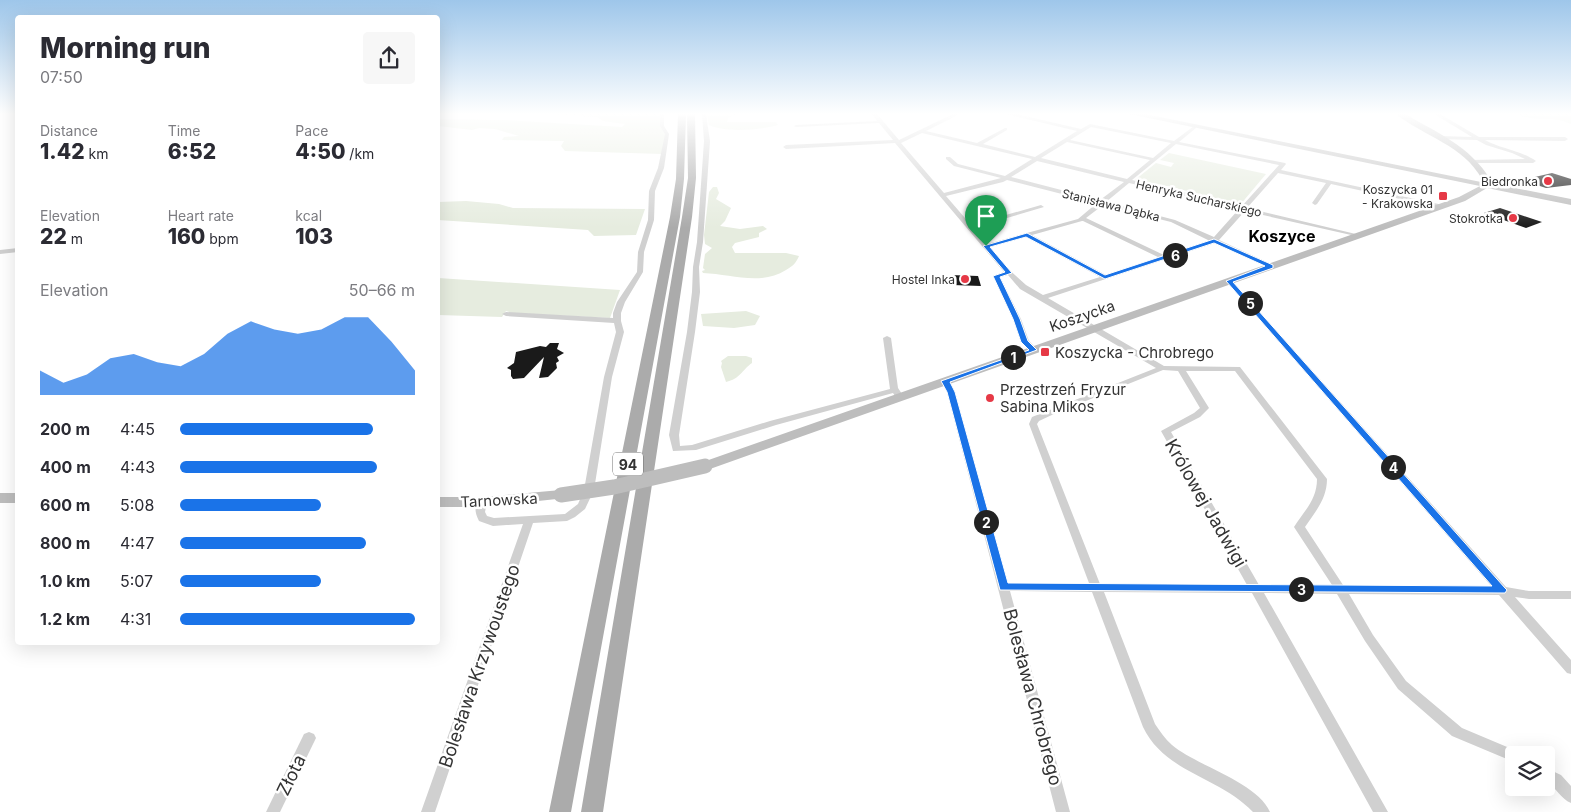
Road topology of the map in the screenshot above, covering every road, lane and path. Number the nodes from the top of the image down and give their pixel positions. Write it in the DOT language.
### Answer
graph roads {
  1 [pos="664,152"];
  2 [pos="681,152"];
  3 [pos="693,152"];
  4 [pos="706,152"];
  5 [pos="904,152"];
  6 [pos="1007,152"];
  7 [pos="1047,152"];
  8 [pos="1119,152"];
  9 [pos="1165,152"];
  10 [pos="1225,152"];
  11 [pos="1315,152"];
  12 [pos="1463,152"];
  13 [pos="1514,152"];
  14 [pos="948,158"];
  15 [pos="1036,159"];
  16 [pos="1155,160"];
  17 [pos="1472,161"];
  18 [pos="1533,161"];
  19 [pos="1277,171"];
  20 [pos="1006,179"];
  21 [pos="1128,181"];
  22 [pos="1329,182"];
  23 [pos="1467,183"];
  24 [pos="1483,187"];
  25 [pos="941,195"];
  26 [pos="1102,203"];
  27 [pos="1315,203"];
  28 [pos="1571,204"];
  29 [pos="1441,206"];
  30 [pos="1041,207"];
  31 [pos="1243,208"];
  32 [pos="1081,218"];
  33 [pos="969,226"];
  34 [pos="1027,235"];
  35 [pos="1358,236"];
  36 [pos="1214,241"];
  37 [pos="986,246"];
  38 [pos="15,250"];
  39 [pos="0,252"];
  40 [pos="1166,258"];
  41 [pos="1271,266"];
  42 [pos="1009,273"];
  43 [pos="1105,277"];
  44 [pos="1229,281"];
  45 [pos="1024,286"];
  46 [pos="1004,290"];
  47 [pos="1042,298"];
  48 [pos="506,314"];
  49 [pos="617,321"];
  50 [pos="1094,329"];
  51 [pos="887,338"];
  52 [pos="1034,350"];
  53 [pos="1162,368"];
  54 [pos="1180,368"];
  55 [pos="945,381"];
  56 [pos="898,394"];
  57 [pos="706,466"];
  58 [pos="0,498"];
  59 [pos="15,498"];
  60 [pos="440,502"];
  61 [pos="482,502"];
  62 [pos="530,520"];
  63 [pos="1003,587"];
  64 [pos="1096,587"];
  65 [pos="1255,588"];
  66 [pos="1338,589"];
  67 [pos="1502,590"];
  68 [pos="1571,595"];
  69 [pos="1571,669"];
  70 [pos="309,738"];
  71 [pos="1505,752"];
  72 [pos="1555,779"];
  73 [pos="1571,796"];
  74 [pos="272,812"];
  75 [pos="428,812"];
  76 [pos="560,812"];
  77 [pos="592,812"];
  78 [pos="1064,812"];
  79 [pos="1263,812"];
  80 [pos="1381,812"];
  1 -- 49 [label="street"];
  2 -- 76 [label="main road, 94"];
  3 -- 77 [label="main road, 94"];
  4 -- 56 [label="street"];
  5 -- 25 [label="street"];
  6 -- 15 [label="street, Henryka Sucharskiego"];
  7 -- 15 [label="street"];
  8 -- 16 [label="street"];
  9 -- 16 [label="street"];
  10 -- 19 [label="street"];
  11 -- 23 [label="street"];
  12 -- 17 [label="street"];
  13 -- 18 [label="street"];
  14 -- 20 [label="street, Stanisława Dąbka"];
  15 -- 20 [label="street"];
  15 -- 21 [label="street, Henryka Sucharskiego"];
  16 -- 21 [label="street"];
  17 -- 18 [label="street"];
  17 -- 23 [label="street"];
  17 -- 24 [label="street"];
  19 -- 22 [label="street"];
  19 -- 31 [label="street"];
  20 -- 25 [label="street"];
  20 -- 26 [label="street, Stanisława Dąbka"];
  21 -- 26 [label="street"];
  21 -- 31 [label="street, Henryka Sucharskiego"];
  22 -- 27 [label="street"];
  22 -- 29 [label="street"];
  23 -- 24 [label="street"];
  23 -- 29 [label="street, Koszycka"];
  24 -- 28 [label="street"];
  24 -- 29 [label="street, Koszycka"];
  25 -- 33 [label="street"];
  26 -- 32 [label="street"];
  26 -- 36 [label="street, Stanisława Dąbka"];
  29 -- 35 [label="street, Koszycka"];
  30 -- 33 [label="street"];
  31 -- 35 [label="street, Henryka Sucharskiego"];
  31 -- 36 [label="street"];
  32 -- 34 [label="street"];
  32 -- 40 [label="street"];
  33 -- 37 [label="street"];
  34 -- 37 [label="street"];
  34 -- 43 [label="street"];
  35 -- 41 [label="street, Koszycka"];
  36 -- 40 [label="street"];
  36 -- 41 [label="street, Stanisława Dąbka"];
  37 -- 42 [label="street"];
  38 -- 39 [label="street"];
  40 -- 43 [label="street"];
  41 -- 44 [label="street, Koszycka"];
  42 -- 45 [label="street"];
  42 -- 46 [label="street"];
  43 -- 47 [label="street"];
  44 -- 50 [label="street, Koszycka"];
  44 -- 67 [label="street"];
  45 -- 46 [label="street"];
  45 -- 47 [label="street"];
  46 -- 52 [label="street"];
  47 -- 50 [label="street"];
  48 -- 49 [label="street"];
  49 -- 62 [label="street"];
  50 -- 52 [label="street, Koszycka"];
  50 -- 53 [label="street"];
  51 -- 56 [label="street"];
  52 -- 55 [label="street, Koszycka"];
  53 -- 54 [label="street"];
  53 -- 64 [label="street"];
  54 -- 65 [label="street, Królowej Jadwigi"];
  54 -- 66 [label="street"];
  55 -- 56 [label="street, Koszycka"];
  55 -- 63 [label="street, Bolesława Chrobrego"];
  56 -- 57 [label="street, Koszycka"];
  57 -- 61 [label="street, Tarnowska, bridge"];
  58 -- 59 [label="street"];
  60 -- 61 [label="street, Tarnowska"];
  61 -- 62 [label="street"];
  62 -- 75 [label="street, Bolesława Krzywoustego"];
  63 -- 64 [label="street"];
  63 -- 78 [label="street, Bolesława Chrobrego"];
  64 -- 65 [label="street"];
  64 -- 79 [label="street"];
  65 -- 66 [label="street"];
  65 -- 80 [label="street, Królowej Jadwigi"];
  66 -- 67 [label="street"];
  66 -- 71 [label="street"];
  67 -- 68 [label="street"];
  67 -- 69 [label="street"];
  70 -- 74 [label="street, Złota"];
  72 -- 73 [label="street"];
}
